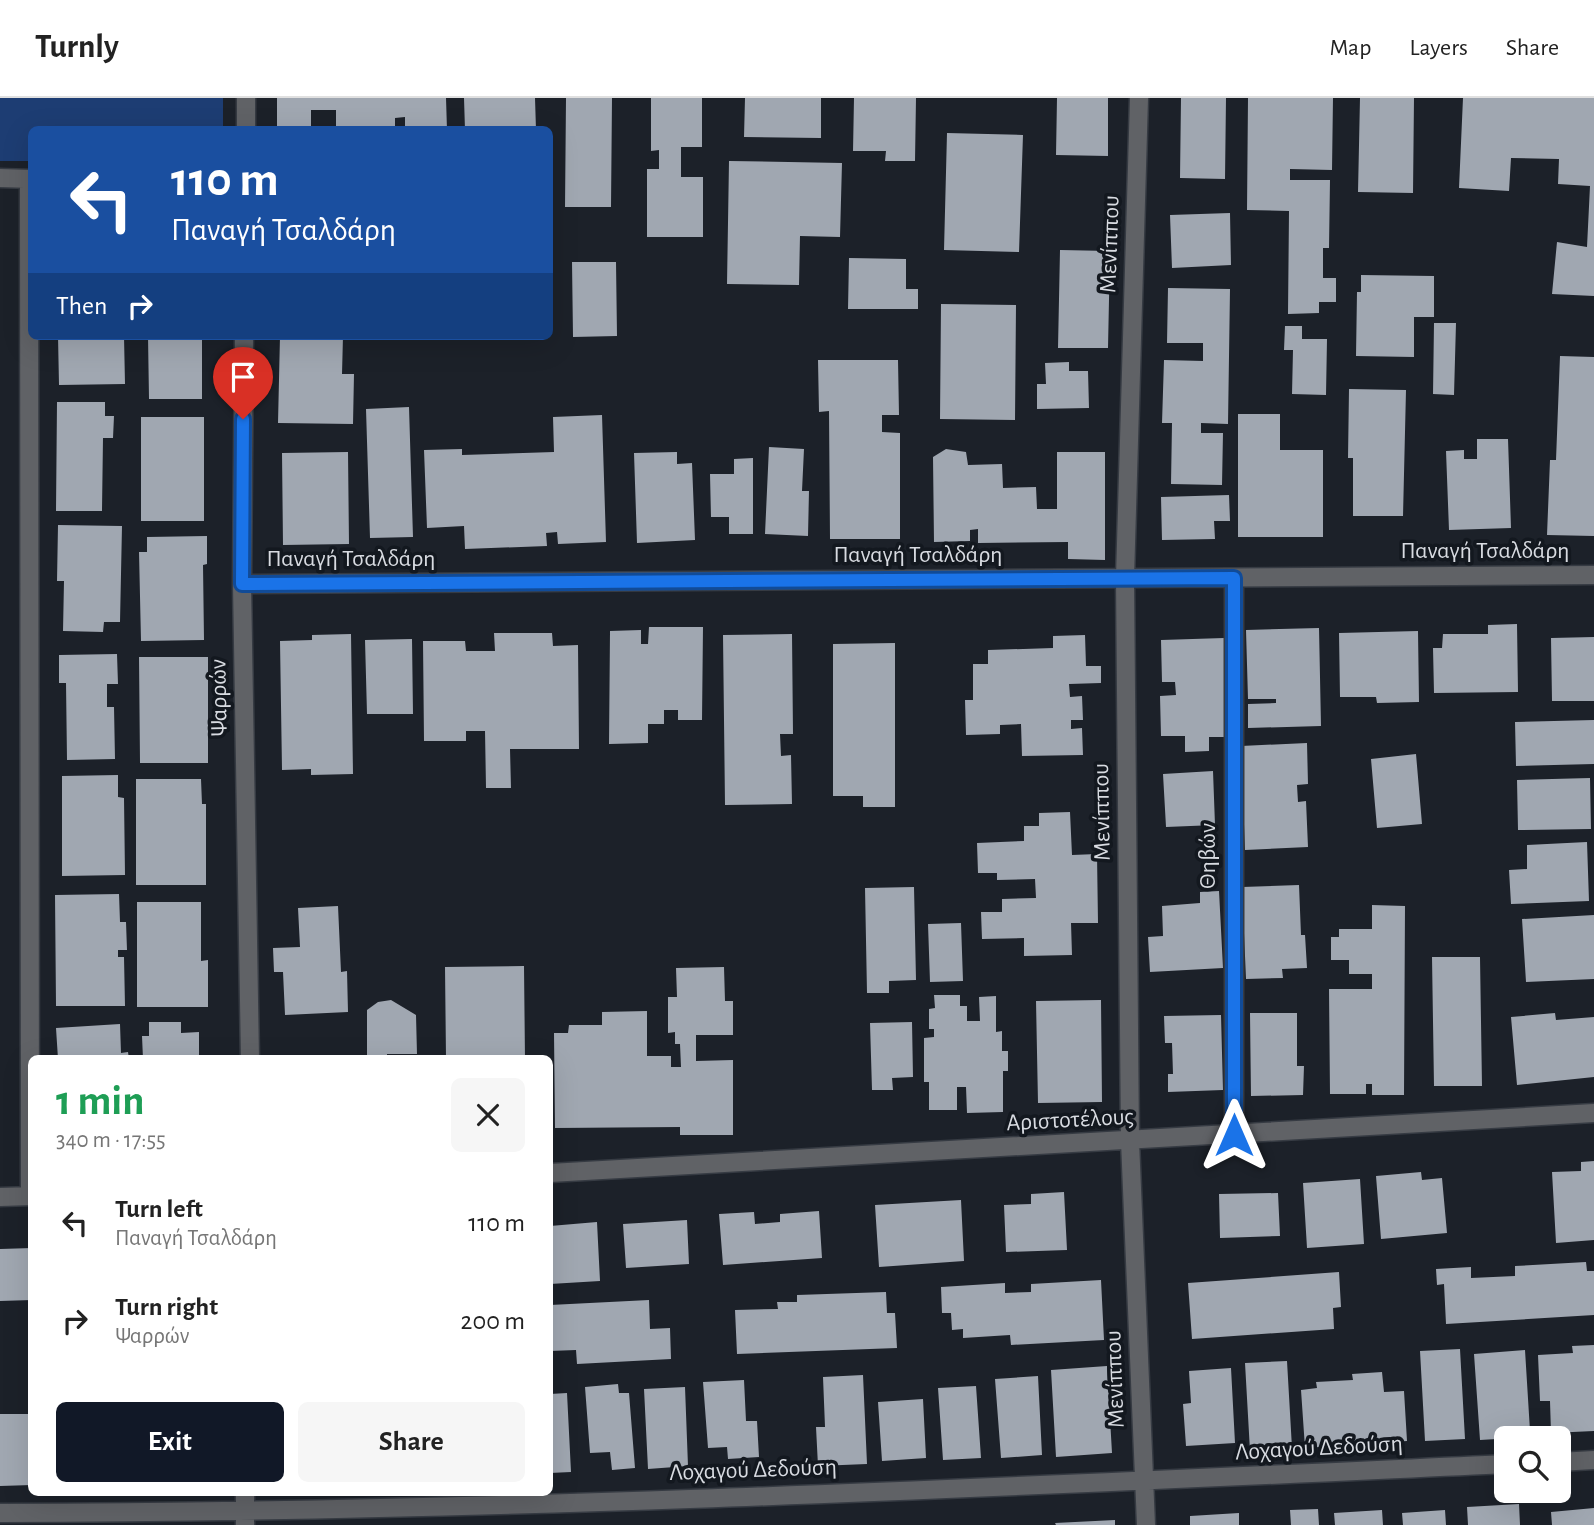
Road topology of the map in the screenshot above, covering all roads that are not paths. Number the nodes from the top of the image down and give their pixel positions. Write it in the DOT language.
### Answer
graph roads {
  1 [pos="246,98"];
  2 [pos="1139,98"];
  3 [pos="246,126"];
  4 [pos="0,178"];
  5 [pos="28,179"];
  6 [pos="30,340"];
  7 [pos="244,340"];
  8 [pos="1594,575"];
  9 [pos="1125,578"];
  10 [pos="1234,578"];
  11 [pos="242,584"];
  12 [pos="31,1055"];
  13 [pos="250,1055"];
  14 [pos="1594,1113"];
  15 [pos="1234,1135"];
  16 [pos="1130,1141"];
  17 [pos="553,1174"];
  18 [pos="28,1196"];
  19 [pos="0,1197"];
  20 [pos="1594,1461"];
  21 [pos="1571,1462"];
  22 [pos="1494,1465"];
  23 [pos="1144,1481"];
  24 [pos="245,1496"];
  25 [pos="0,1513"];
  26 [pos="245,1519"];
  27 [pos="1146,1525"];
  1 -- 3 [label="street"];
  2 -- 9 [label="street, Μενίππου"];
  4 -- 5 [label="street"];
  6 -- 12 [label="street"];
  7 -- 11 [label="street, Ψαρρών"];
  8 -- 10 [label="street, Παναγή Τσαλδάρη"];
  9 -- 10 [label="street, Παναγή Τσαλδάρη"];
  9 -- 11 [label="street, Παναγή Τσαλδάρη"];
  9 -- 16 [label="street, Μενίππου"];
  10 -- 15 [label="street, Θηβών"];
  11 -- 13 [label="street, Ψαρρών"];
  14 -- 15 [label="street, Αριστοτέλους"];
  15 -- 16 [label="street, Αριστοτέλους"];
  16 -- 17 [label="street, Αριστοτέλους"];
  16 -- 23 [label="street, Μενίππου"];
  18 -- 19 [label="street"];
  20 -- 21 [label="street"];
  22 -- 23 [label="street, Λοχαγού Δεδούση"];
  23 -- 26 [label="street, Λοχαγού Δεδούση"];
  23 -- 27 [label="street, Μενίππου"];
  24 -- 26 [label="street"];
  25 -- 26 [label="street, Λοχαγού Δεδούση"];
}
